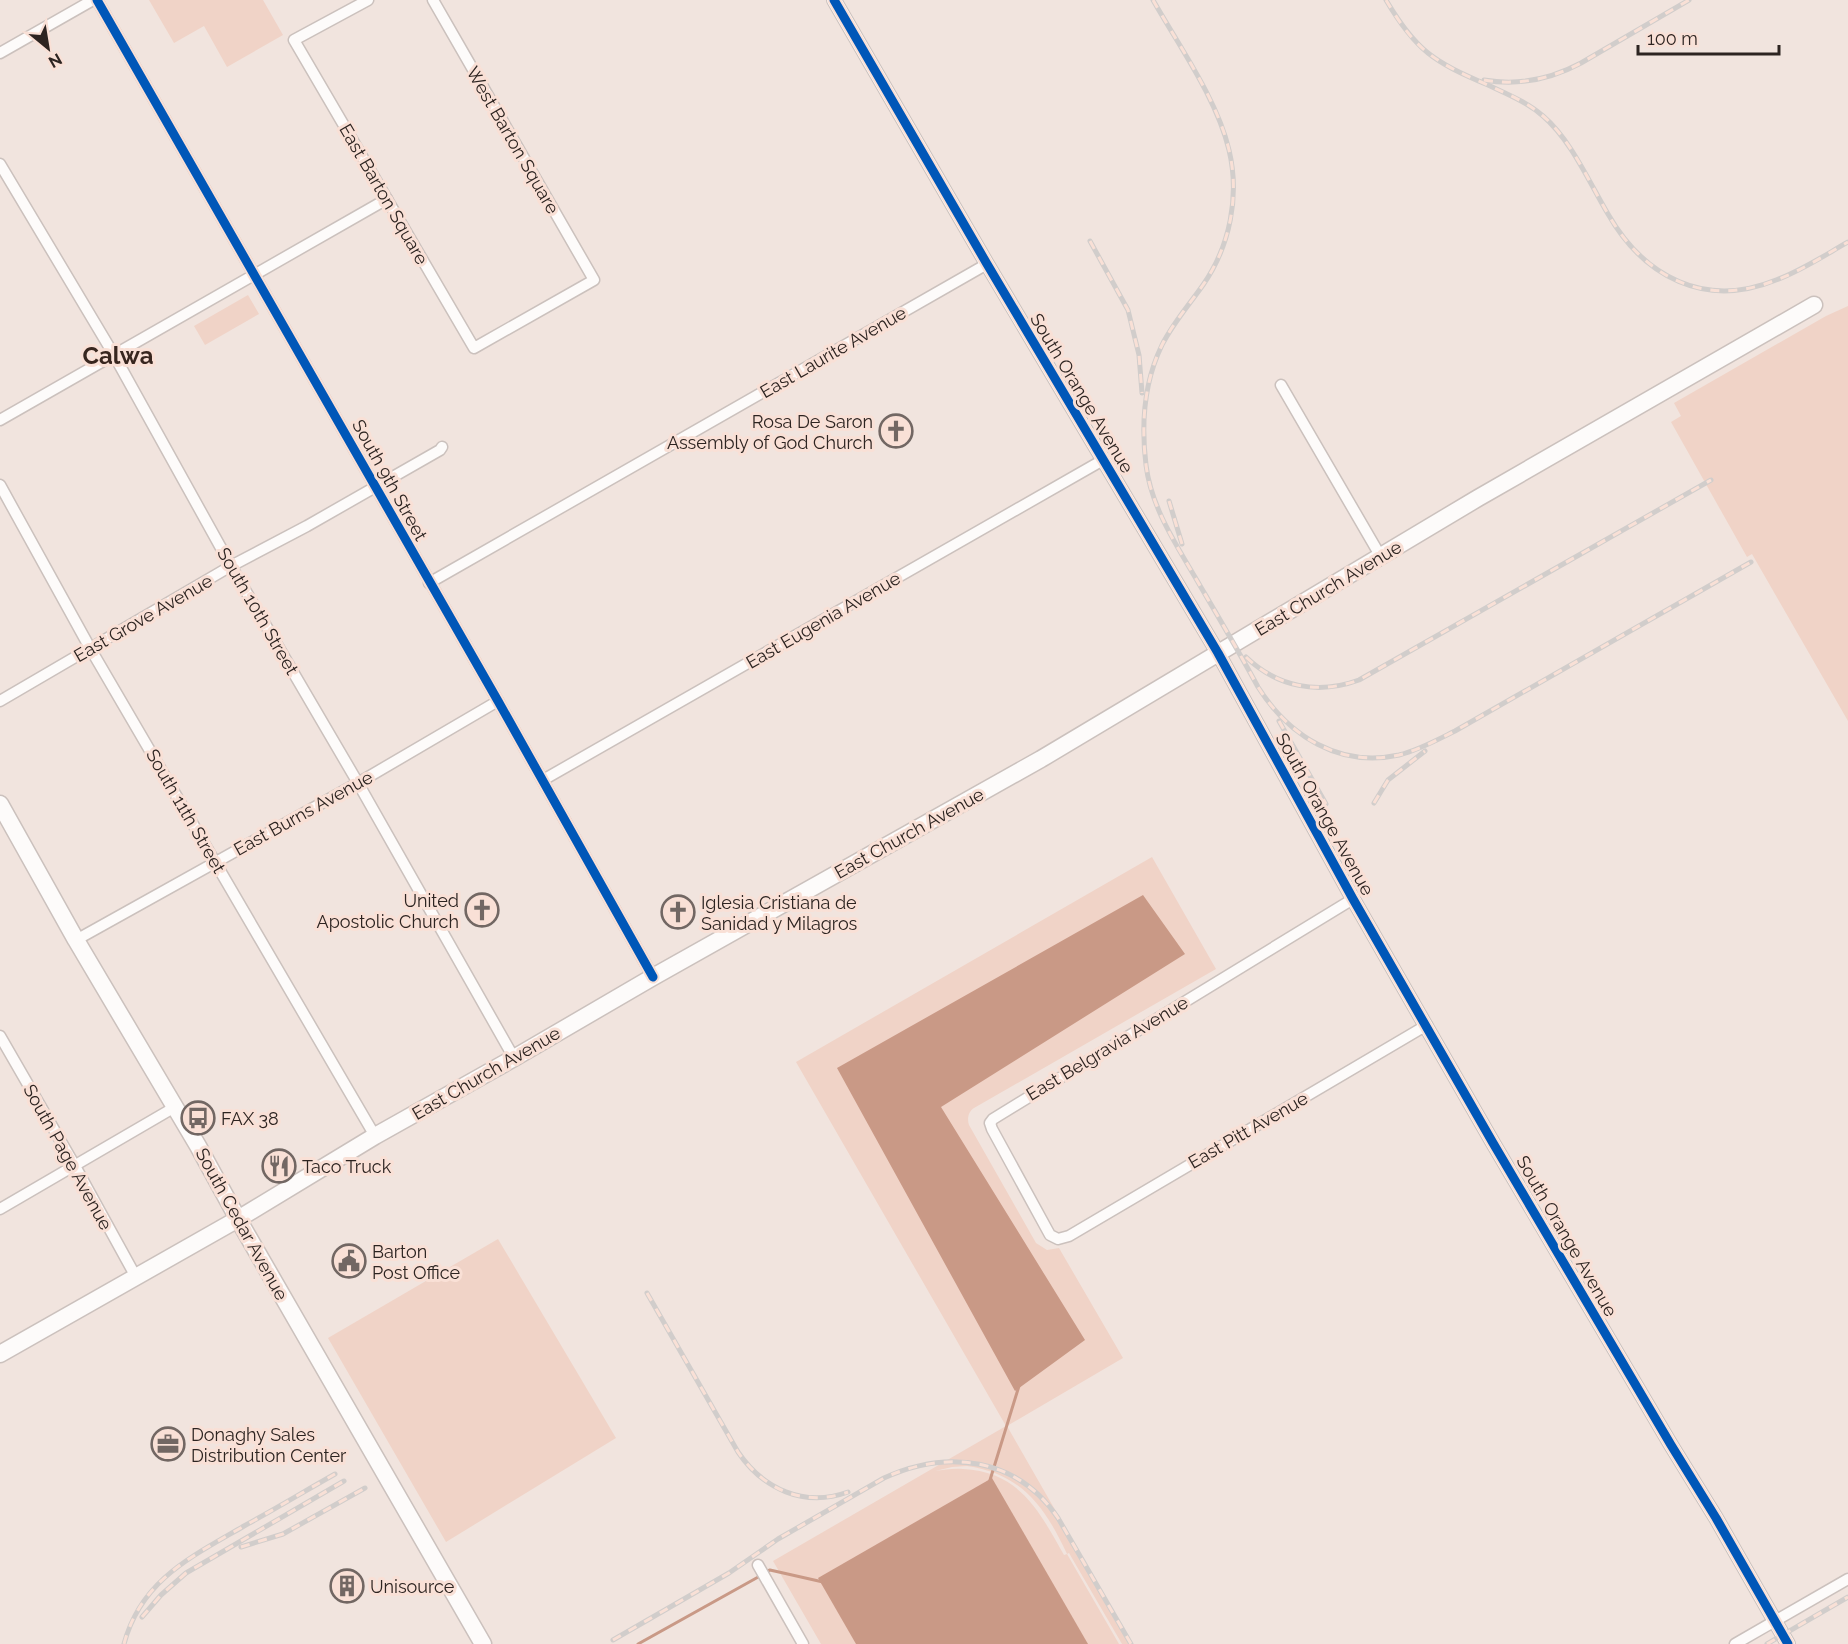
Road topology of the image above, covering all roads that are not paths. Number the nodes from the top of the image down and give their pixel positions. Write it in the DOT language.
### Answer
graph roads {
  1 [pos="95,0"];
  2 [pos="368,0"];
  3 [pos="433,0"];
  4 [pos="834,0"];
  5 [pos="356,3"];
  6 [pos="0,53"];
  7 [pos="0,164"];
  8 [pos="387,199"];
  9 [pos="987,264"];
  10 [pos="254,274"];
  11 [pos="1814,305"];
  12 [pos="474,348"];
  13 [pos="114,355"];
  14 [pos="1281,385"];
  15 [pos="0,420"];
  16 [pos="442,447"];
  17 [pos="1103,460"];
  18 [pos="0,485"];
  19 [pos="376,486"];
  20 [pos="1381,557"];
  21 [pos="231,566"];
  22 [pos="429,584"];
  23 [pos="90,648"];
  24 [pos="1218,653"];
  25 [pos="0,701"];
  26 [pos="498,701"];
  27 [pos="543,780"];
  28 [pos="358,783"];
  29 [pos="0,804"];
  30 [pos="216,862"];
  31 [pos="1353,899"];
  32 [pos="76,940"];
  33 [pos="652,976"];
  34 [pos="1427,1025"];
  35 [pos="0,1036"];
  36 [pos="514,1058"];
  37 [pos="175,1107"];
  38 [pos="375,1136"];
  39 [pos="75,1166"];
  40 [pos="0,1209"];
  41 [pos="238,1219"];
  42 [pos="1069,1236"];
  43 [pos="136,1277"];
  44 [pos="0,1354"];
  45 [pos="758,1565"];
  46 [pos="1848,1579"];
  47 [pos="1775,1621"];
  48 [pos="483,1644"];
  49 [pos="803,1644"];
  50 [pos="1735,1644"];
  51 [pos="1788,1644"];
  1 -- 6 [label="street"];
  1 -- 10 [label="street, South 9th Street"];
  2 -- 5 [label="street"];
  3 -- 12 [label="street, West Barton Square"];
  4 -- 9 [label="street, South Orange Avenue"];
  5 -- 8 [label="street, East Barton Square"];
  7 -- 13 [label="street, South 10th Street"];
  8 -- 10 [label="street"];
  8 -- 12 [label="street, East Barton Square"];
  9 -- 17 [label="street, South Orange Avenue"];
  9 -- 22 [label="street, East Laurite Avenue"];
  10 -- 13 [label="street"];
  10 -- 19 [label="street, South 9th Street"];
  11 -- 20 [label="main road, East Church Avenue"];
  13 -- 15 [label="street"];
  13 -- 21 [label="street, South 10th Street"];
  14 -- 20 [label="street"];
  16 -- 19 [label="street, East Grove Avenue"];
  17 -- 24 [label="street, South Orange Avenue"];
  17 -- 27 [label="street, East Eugenia Avenue"];
  18 -- 23 [label="street, South 11th Street"];
  19 -- 21 [label="street, East Grove Avenue"];
  19 -- 22 [label="street, South 9th Street"];
  20 -- 24 [label="main road, East Church Avenue"];
  21 -- 23 [label="street, East Grove Avenue"];
  21 -- 28 [label="street, South 10th Street"];
  22 -- 26 [label="street, South 9th Street"];
  23 -- 25 [label="street, East Grove Avenue"];
  23 -- 30 [label="street, South 11th Street"];
  24 -- 31 [label="street, South Orange Avenue"];
  24 -- 33 [label="main road, East Church Avenue"];
  26 -- 27 [label="street, South 9th Street"];
  26 -- 28 [label="street, East Burns Avenue"];
  27 -- 33 [label="street, South 9th Street"];
  28 -- 30 [label="street, East Burns Avenue"];
  28 -- 36 [label="street, South 10th Street"];
  29 -- 32 [label="main road, South Cedar Avenue"];
  30 -- 32 [label="street, East Burns Avenue"];
  30 -- 38 [label="street, South 11th Street"];
  31 -- 34 [label="street, South Orange Avenue"];
  31 -- 42 [label="street, East Belgravia Avenue"];
  32 -- 37 [label="main road, South Cedar Avenue"];
  33 -- 36 [label="main road, East Church Avenue"];
  34 -- 42 [label="street, East Pitt Avenue"];
  34 -- 47 [label="street, South Orange Avenue"];
  35 -- 39 [label="street, South Page Avenue"];
  36 -- 38 [label="main road, East Church Avenue"];
  37 -- 39 [label="street"];
  37 -- 41 [label="main road, South Cedar Avenue"];
  38 -- 41 [label="main road, East Church Avenue"];
  39 -- 40 [label="street"];
  39 -- 43 [label="street, South Page Avenue"];
  41 -- 43 [label="main road, East Church Avenue"];
  41 -- 48 [label="main road, South Cedar Avenue"];
  43 -- 44 [label="main road, East Church Avenue"];
  45 -- 49 [label="street"];
  46 -- 47 [label="street"];
  47 -- 50 [label="street"];
  47 -- 51 [label="street, South Orange Avenue"];
}
